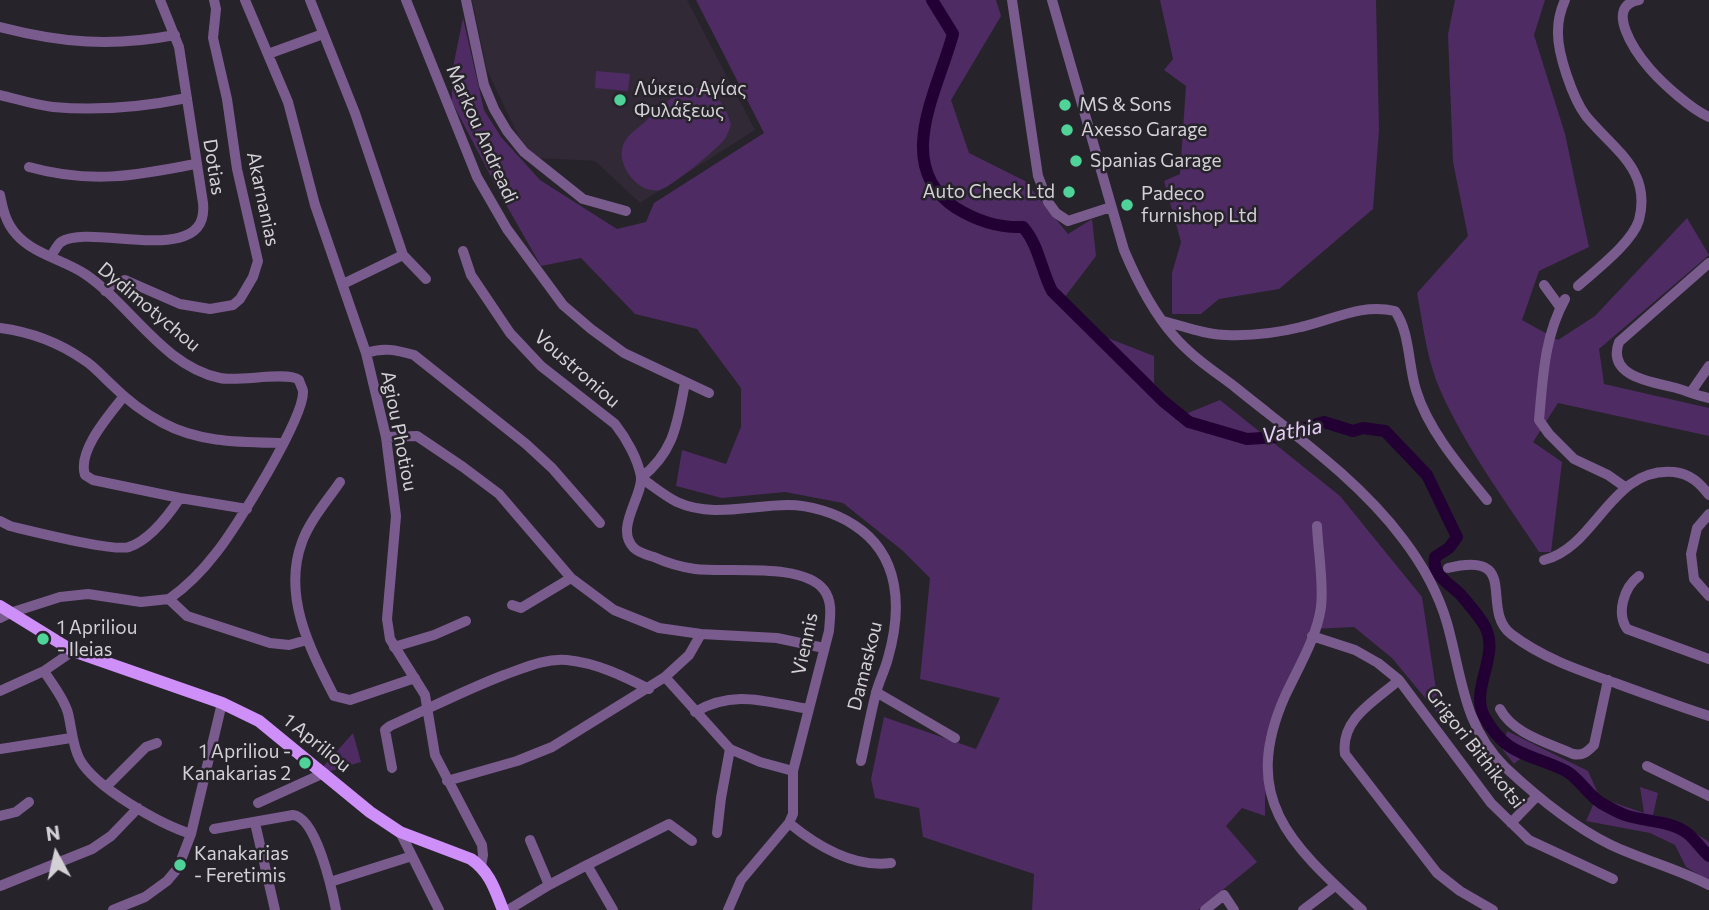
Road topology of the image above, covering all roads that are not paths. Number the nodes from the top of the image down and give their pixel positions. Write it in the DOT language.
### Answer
graph roads {
  1 [pos="160,0"];
  2 [pos="214,0"];
  3 [pos="245,0"];
  4 [pos="310,0"];
  5 [pos="406,0"];
  6 [pos="466,0"];
  7 [pos="1012,0"];
  8 [pos="1052,0"];
  9 [pos="1565,0"];
  10 [pos="1639,0"];
  11 [pos="0,27"];
  12 [pos="323,34"];
  13 [pos="175,35"];
  14 [pos="268,54"];
  15 [pos="0,95"];
  16 [pos="187,98"];
  17 [pos="1709,117"];
  18 [pos="195,164"];
  19 [pos="29,167"];
  20 [pos="0,195"];
  21 [pos="1111,207"];
  22 [pos="626,211"];
  23 [pos="463,251"];
  24 [pos="402,255"];
  25 [pos="51,256"];
  26 [pos="1709,262"];
  27 [pos="426,279"];
  28 [pos="342,284"];
  29 [pos="1544,285"];
  30 [pos="1577,286"];
  31 [pos="105,291"];
  32 [pos="1163,321"];
  33 [pos="0,328"];
  34 [pos="366,353"];
  35 [pos="1709,366"];
  36 [pos="685,383"];
  37 [pos="1691,392"];
  38 [pos="709,393"];
  39 [pos="124,396"];
  40 [pos="1709,398"];
  41 [pos="386,437"];
  42 [pos="283,443"];
  43 [pos="641,478"];
  44 [pos="340,482"];
  45 [pos="1625,488"];
  46 [pos="1709,495"];
  47 [pos="180,498"];
  48 [pos="1487,500"];
  49 [pos="247,509"];
  50 [pos="1709,514"];
  51 [pos="0,521"];
  52 [pos="600,523"];
  53 [pos="1317,526"];
  54 [pos="1544,561"];
  55 [pos="1448,568"];
  56 [pos="1639,576"];
  57 [pos="571,578"];
  58 [pos="1709,596"];
  59 [pos="169,599"];
  60 [pos="512,605"];
  61 [pos="3,612"];
  62 [pos="466,621"];
  63 [pos="701,634"];
  64 [pos="1312,636"];
  65 [pos="307,640"];
  66 [pos="394,647"];
  67 [pos="824,648"];
  68 [pos="73,651"];
  69 [pos="1709,659"];
  70 [pos="44,671"];
  71 [pos="665,677"];
  72 [pos="415,678"];
  73 [pos="1399,680"];
  74 [pos="1608,680"];
  75 [pos="649,689"];
  76 [pos="0,691"];
  77 [pos="876,692"];
  78 [pos="222,703"];
  79 [pos="429,709"];
  80 [pos="808,709"];
  81 [pos="1500,709"];
  82 [pos="695,712"];
  83 [pos="1708,714"];
  84 [pos="71,738"];
  85 [pos="955,738"];
  86 [pos="157,743"];
  87 [pos="0,749"];
  88 [pos="730,749"];
  89 [pos="861,761"];
  90 [pos="1647,766"];
  91 [pos="392,768"];
  92 [pos="793,772"];
  93 [pos="324,773"];
  94 [pos="447,781"];
  95 [pos="106,787"];
  96 [pos="1537,796"];
  97 [pos="1709,796"];
  98 [pos="29,802"];
  99 [pos="258,803"];
  100 [pos="138,808"];
  101 [pos="0,816"];
  102 [pos="255,823"];
  103 [pos="1511,823"];
  104 [pos="789,824"];
  105 [pos="214,829"];
  106 [pos="400,832"];
  107 [pos="717,833"];
  108 [pos="191,834"];
  109 [pos="530,840"];
  110 [pos="692,841"];
  111 [pos="412,856"];
  112 [pos="891,863"];
  113 [pos="587,865"];
  114 [pos="481,866"];
  115 [pos="1613,879"];
  116 [pos="331,882"];
  117 [pos="549,885"];
  118 [pos="0,886"];
  119 [pos="1335,886"];
  120 [pos="1709,886"];
  121 [pos="113,910"];
  122 [pos="275,910"];
  123 [pos="336,910"];
  124 [pos="439,910"];
  125 [pos="503,910"];
  126 [pos="508,910"];
  127 [pos="613,910"];
  128 [pos="728,910"];
  129 [pos="1205,910"];
  130 [pos="1234,910"];
  131 [pos="1303,910"];
  132 [pos="1362,910"];
  133 [pos="1493,910"];
  1 -- 13 [label="street, Dotias"];
  2 -- 31 [label="street, Akarnanias"];
  3 -- 14 [label="street, Agiou Photiou"];
  4 -- 12 [label="street"];
  5 -- 36 [label="street, Markou Andreadi"];
  6 -- 22 [label="street"];
  7 -- 21 [label="street"];
  8 -- 21 [label="street"];
  9 -- 30 [label="street"];
  10 -- 17 [label="street"];
  11 -- 13 [label="street"];
  12 -- 14 [label="street"];
  12 -- 24 [label="street"];
  13 -- 16 [label="street, Dotias"];
  14 -- 28 [label="street, Agiou Photiou"];
  15 -- 16 [label="street"];
  16 -- 18 [label="street, Dotias"];
  18 -- 19 [label="street"];
  18 -- 25 [label="street, Dotias"];
  20 -- 25 [label="street, Dydimotychou"];
  21 -- 32 [label="street"];
  23 -- 43 [label="street, Voustroniou"];
  24 -- 27 [label="street"];
  24 -- 28 [label="street"];
  25 -- 31 [label="street, Dydimotychou"];
  26 -- 37 [label="street"];
  28 -- 34 [label="street, Agiou Photiou"];
  29 -- 45 [label="street"];
  31 -- 42 [label="street, Dydimotychou"];
  32 -- 48 [label="street"];
  32 -- 96 [label="street"];
  33 -- 39 [label="street"];
  34 -- 41 [label="street, Agiou Photiou"];
  34 -- 52 [label="street"];
  35 -- 37 [label="street"];
  36 -- 38 [label="street, Markou Andreadi"];
  36 -- 43 [label="street"];
  37 -- 40 [label="street"];
  39 -- 42 [label="street"];
  39 -- 47 [label="street"];
  41 -- 57 [label="street"];
  41 -- 66 [label="street, Agiou Photiou"];
  42 -- 49 [label="street"];
  43 -- 67 [label="street, Viennis"];
  43 -- 77 [label="street, Damaskou"];
  44 -- 65 [label="street"];
  45 -- 46 [label="street"];
  45 -- 54 [label="street"];
  47 -- 49 [label="street"];
  47 -- 51 [label="street"];
  49 -- 59 [label="street"];
  50 -- 58 [label="street"];
  53 -- 64 [label="street"];
  55 -- 74 [label="street"];
  56 -- 69 [label="street"];
  57 -- 60 [label="street"];
  57 -- 63 [label="street"];
  59 -- 61 [label="street"];
  59 -- 65 [label="street"];
  61 -- 68 [label="main road, 1 Apriliou"];
  62 -- 66 [label="street"];
  63 -- 67 [label="street"];
  63 -- 71 [label="street"];
  64 -- 73 [label="street, Grigori Bithikotsi"];
  64 -- 119 [label="street"];
  65 -- 72 [label="street"];
  66 -- 72 [label="street, Agiou Photiou"];
  67 -- 80 [label="street, Viennis"];
  68 -- 70 [label="street"];
  68 -- 78 [label="main road, 1 Apriliou"];
  70 -- 76 [label="street"];
  70 -- 84 [label="street"];
  71 -- 75 [label="street"];
  71 -- 82 [label="street"];
  72 -- 79 [label="street, Agiou Photiou"];
  73 -- 103 [label="street, Grigori Bithikotsi"];
  73 -- 133 [label="street"];
  74 -- 81 [label="street"];
  74 -- 83 [label="street"];
  75 -- 79 [label="street"];
  75 -- 94 [label="street"];
  77 -- 85 [label="street"];
  77 -- 89 [label="street, Damaskou"];
  78 -- 93 [label="main road, 1 Apriliou"];
  78 -- 108 [label="street"];
  79 -- 91 [label="street"];
  79 -- 94 [label="street, Agiou Photiou"];
  80 -- 82 [label="street"];
  80 -- 92 [label="street, Viennis"];
  82 -- 88 [label="street"];
  84 -- 87 [label="street"];
  84 -- 95 [label="street"];
  86 -- 95 [label="street"];
  88 -- 92 [label="street"];
  88 -- 107 [label="street"];
  90 -- 97 [label="street"];
  92 -- 104 [label="street, Viennis"];
  93 -- 99 [label="street"];
  93 -- 106 [label="main road, 1 Apriliou"];
  94 -- 114 [label="street, Agiou Photiou"];
  95 -- 100 [label="street"];
  96 -- 103 [label="street"];
  96 -- 120 [label="street"];
  98 -- 101 [label="street"];
  100 -- 108 [label="street"];
  100 -- 118 [label="street"];
  102 -- 105 [label="street"];
  102 -- 116 [label="street"];
  102 -- 122 [label="street"];
  103 -- 115 [label="street, Grigori Bithikotsi"];
  104 -- 112 [label="street"];
  104 -- 128 [label="street"];
  106 -- 111 [label="street"];
  106 -- 114 [label="main road, 1 Apriliou"];
  108 -- 121 [label="street"];
  109 -- 117 [label="street"];
  110 -- 113 [label="street"];
  111 -- 116 [label="street"];
  111 -- 124 [label="street"];
  113 -- 117 [label="street"];
  113 -- 127 [label="street"];
  114 -- 125 [label="main road"];
  116 -- 123 [label="street"];
  117 -- 126 [label="street"];
  119 -- 131 [label="street"];
  119 -- 132 [label="street"];
  129 -- 130 [label="street"];
}
